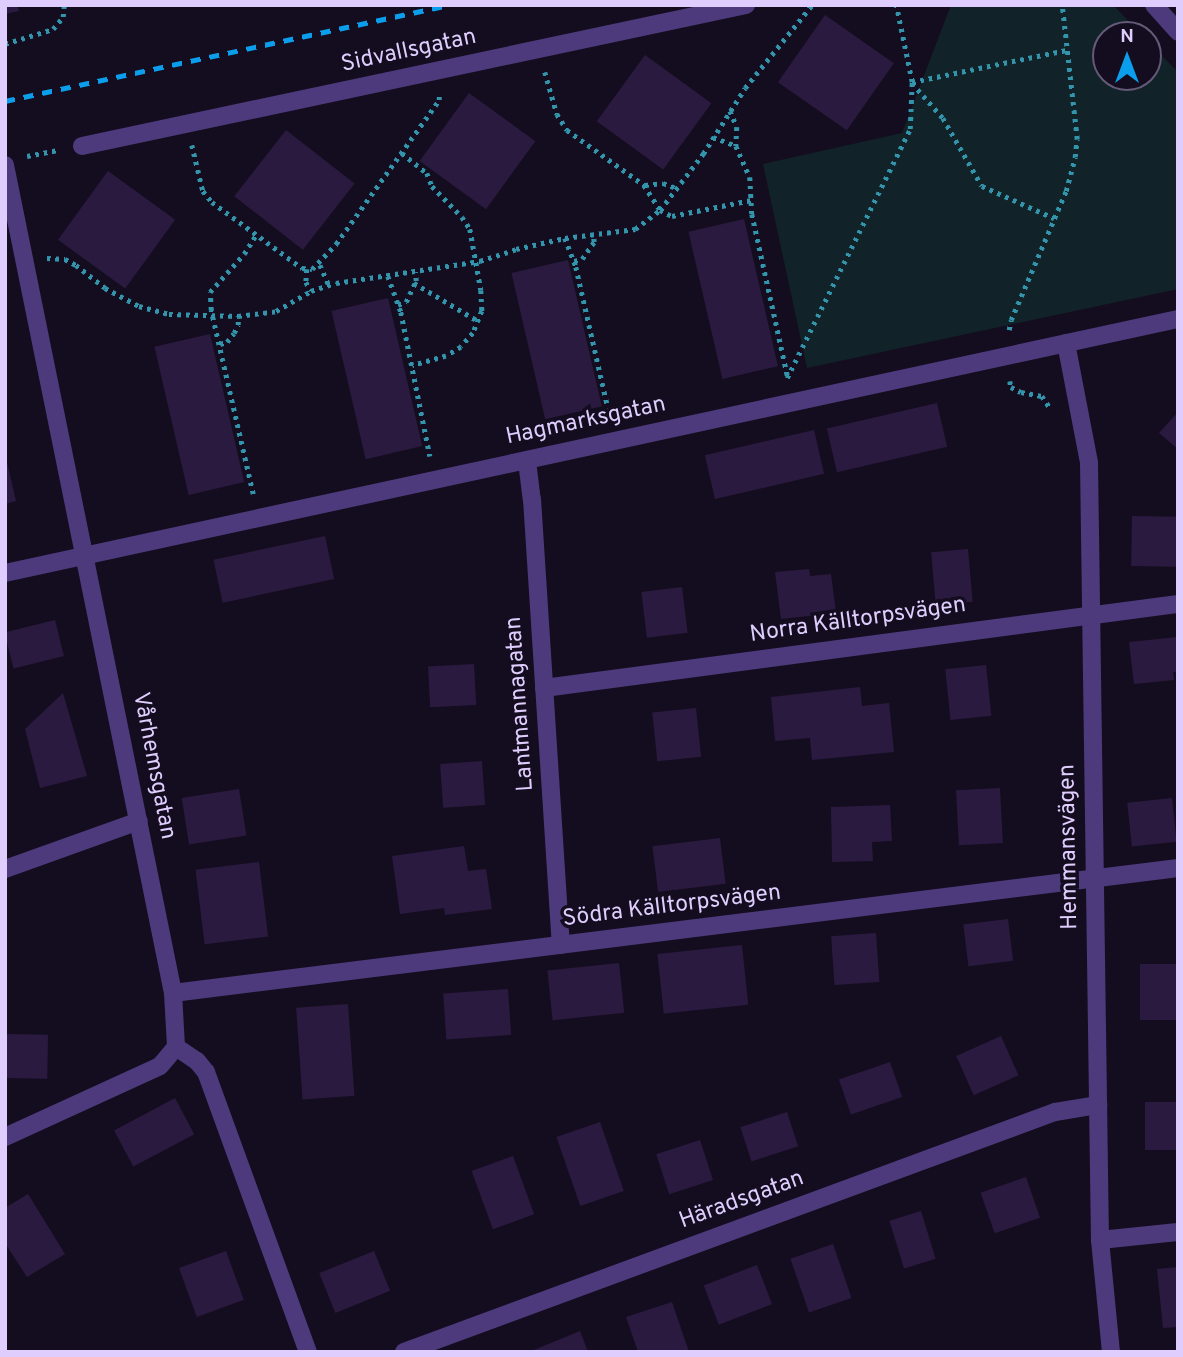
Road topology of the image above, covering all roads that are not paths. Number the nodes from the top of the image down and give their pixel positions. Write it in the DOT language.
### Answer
graph roads {
  1 [pos="746,5"];
  2 [pos="1154,5"];
  3 [pos="1178,32"];
  4 [pos="82,146"];
  5 [pos="11,161"];
  6 [pos="1178,319"];
  7 [pos="1066,343"];
  8 [pos="527,461"];
  9 [pos="85,556"];
  10 [pos="5,573"];
  11 [pos="1178,604"];
  12 [pos="1091,615"];
  13 [pos="544,688"];
  14 [pos="139,821"];
  15 [pos="1178,868"];
  16 [pos="5,869"];
  17 [pos="1095,878"];
  18 [pos="561,945"];
  19 [pos="173,993"];
  20 [pos="176,1047"];
  21 [pos="1098,1105"];
  22 [pos="5,1137"];
  23 [pos="1178,1232"];
  24 [pos="1100,1240"];
  25 [pos="308,1352"];
  26 [pos="404,1352"];
  27 [pos="1111,1352"];
  1 -- 4 [label="street, Sidvallsgatan"];
  2 -- 3 [label="street"];
  5 -- 9 [label="street, Vårhemsgatan"];
  6 -- 7 [label="street, Hagmarksgatan"];
  7 -- 8 [label="street, Hagmarksgatan"];
  7 -- 12 [label="street, Hemmansvägen"];
  8 -- 9 [label="street, Hagmarksgatan"];
  8 -- 13 [label="street, Lantmannagatan"];
  9 -- 10 [label="street, Hagmarksgatan"];
  9 -- 14 [label="street, Vårhemsgatan"];
  11 -- 12 [label="street, Norra Källtorpsvägen"];
  12 -- 13 [label="street, Norra Källtorpsvägen"];
  12 -- 17 [label="street, Hemmansvägen"];
  13 -- 18 [label="street, Lantmannagatan"];
  14 -- 16 [label="street"];
  14 -- 19 [label="street, Vårhemsgatan"];
  15 -- 17 [label="street, Södra Källtorpsvägen"];
  17 -- 18 [label="street, Södra Källtorpsvägen"];
  17 -- 21 [label="street, Hemmansvägen"];
  18 -- 19 [label="street, Södra Källtorpsvägen"];
  19 -- 20 [label="street, Vårhemsgatan"];
  20 -- 22 [label="street"];
  20 -- 25 [label="street"];
  21 -- 24 [label="street, Hemmansvägen"];
  21 -- 26 [label="street, Häradsgatan"];
  23 -- 24 [label="street"];
  24 -- 27 [label="street, Hemmansvägen"];
}
